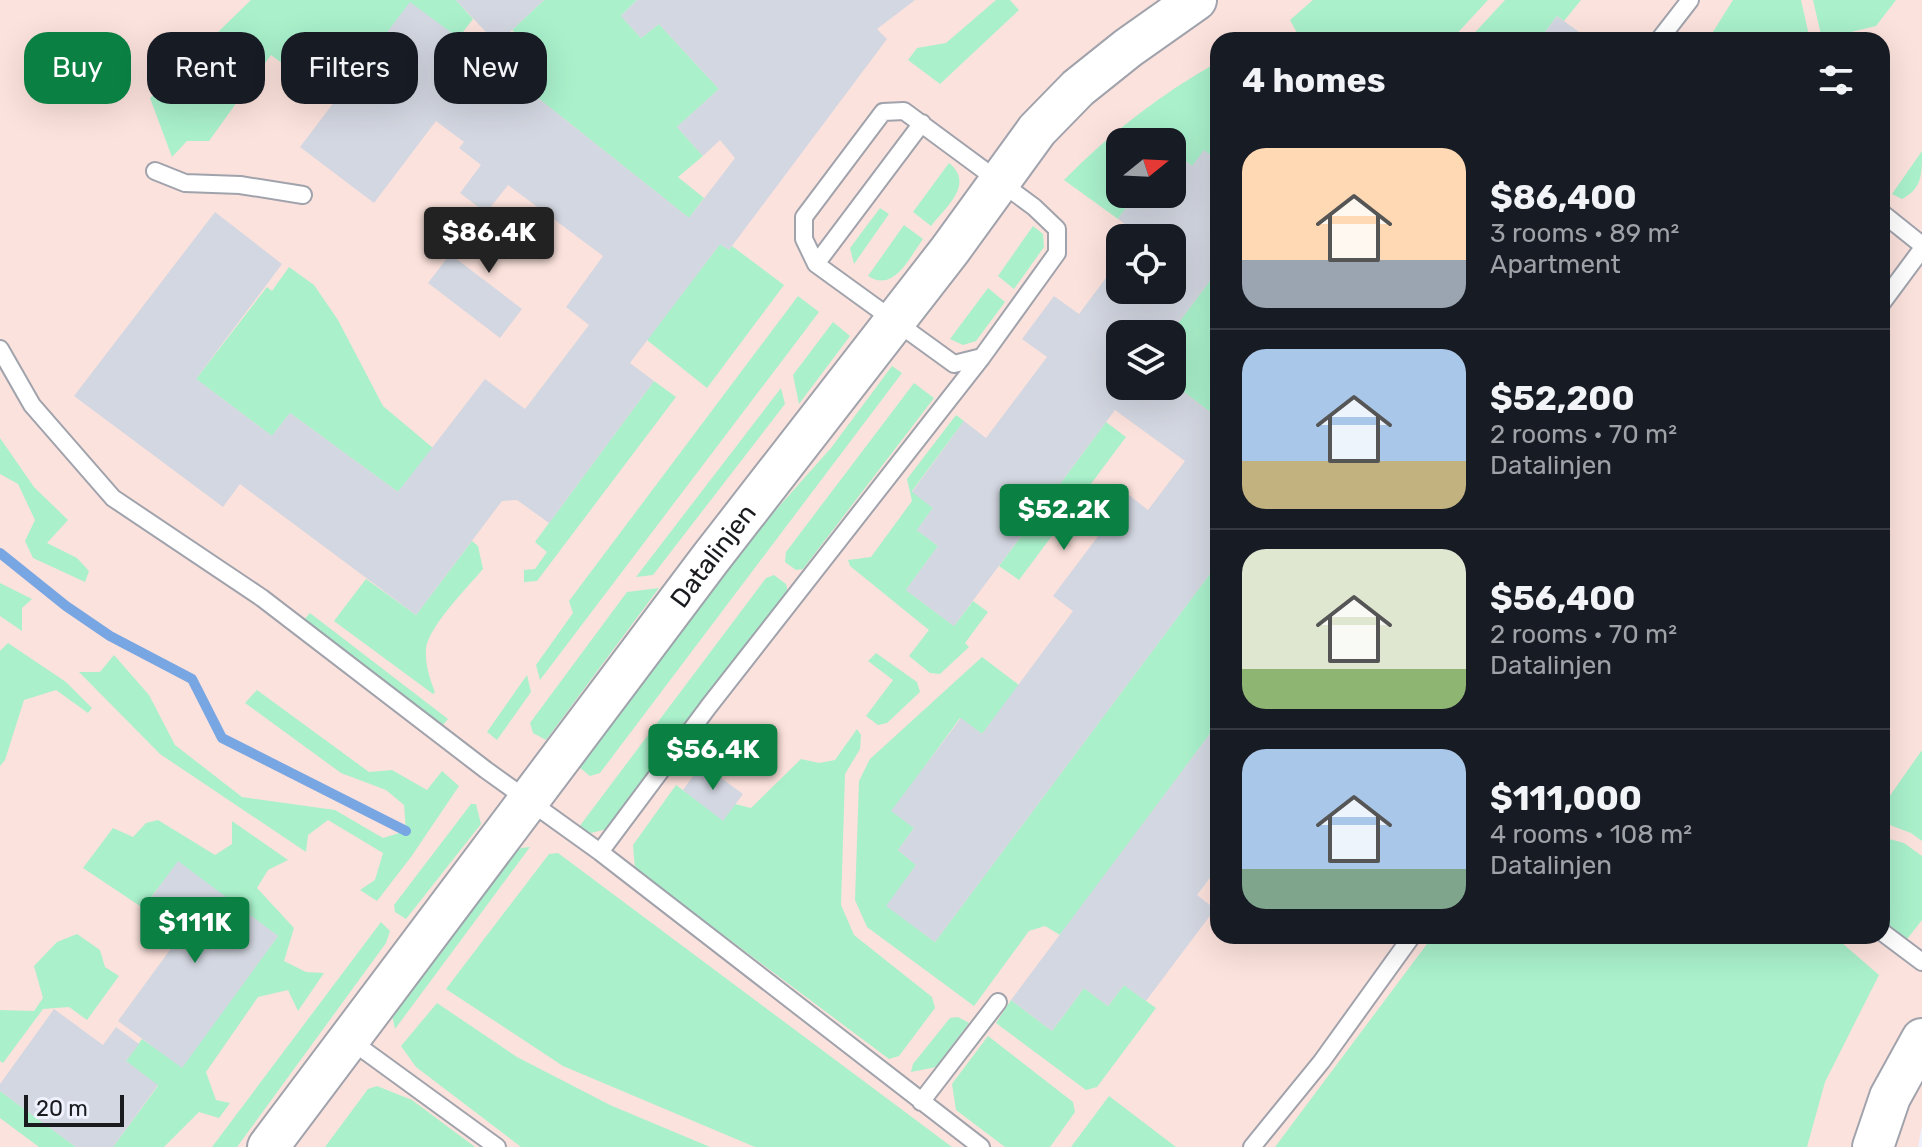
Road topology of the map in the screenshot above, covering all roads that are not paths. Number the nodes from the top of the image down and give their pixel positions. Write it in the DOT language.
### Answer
graph roads {
  1 [pos="1196,0"];
  2 [pos="1690,0"];
  3 [pos="1665,32"];
  4 [pos="922,123"];
  5 [pos="155,171"];
  6 [pos="999,180"];
  7 [pos="303,195"];
  8 [pos="1890,220"];
  9 [pos="1922,247"];
  10 [pos="816,264"];
  11 [pos="1890,292"];
  12 [pos="894,320"];
  13 [pos="0,349"];
  14 [pos="982,357"];
  15 [pos="527,800"];
  16 [pos="600,852"];
  17 [pos="1890,938"];
  18 [pos="1406,944"];
  19 [pos="1922,962"];
  20 [pos="998,1002"];
  21 [pos="348,1039"];
  22 [pos="1922,1039"];
  23 [pos="921,1102"];
  24 [pos="268,1147"];
  25 [pos="497,1147"];
  26 [pos="981,1147"];
  27 [pos="1252,1147"];
  28 [pos="1873,1147"];
  1 -- 6 [label="street, Datalinjen"];
  2 -- 3 [label="lane"];
  4 -- 6 [label="lane"];
  4 -- 10 [label="lane"];
  4 -- 10 [label="lane"];
  5 -- 7 [label="lane"];
  6 -- 12 [label="street, Datalinjen"];
  6 -- 14 [label="lane"];
  8 -- 9 [label="lane"];
  9 -- 11 [label="lane"];
  10 -- 12 [label="lane"];
  12 -- 14 [label="lane"];
  12 -- 15 [label="street, Datalinjen"];
  13 -- 15 [label="lane"];
  14 -- 16 [label="lane"];
  15 -- 16 [label="lane"];
  15 -- 21 [label="street, Datalinjen"];
  16 -- 23 [label="lane"];
  17 -- 19 [label="lane"];
  18 -- 27 [label="lane"];
  20 -- 23 [label="lane"];
  21 -- 24 [label="street, Datalinjen"];
  21 -- 25 [label="lane"];
  22 -- 28 [label="street"];
  23 -- 26 [label="lane"];
}
